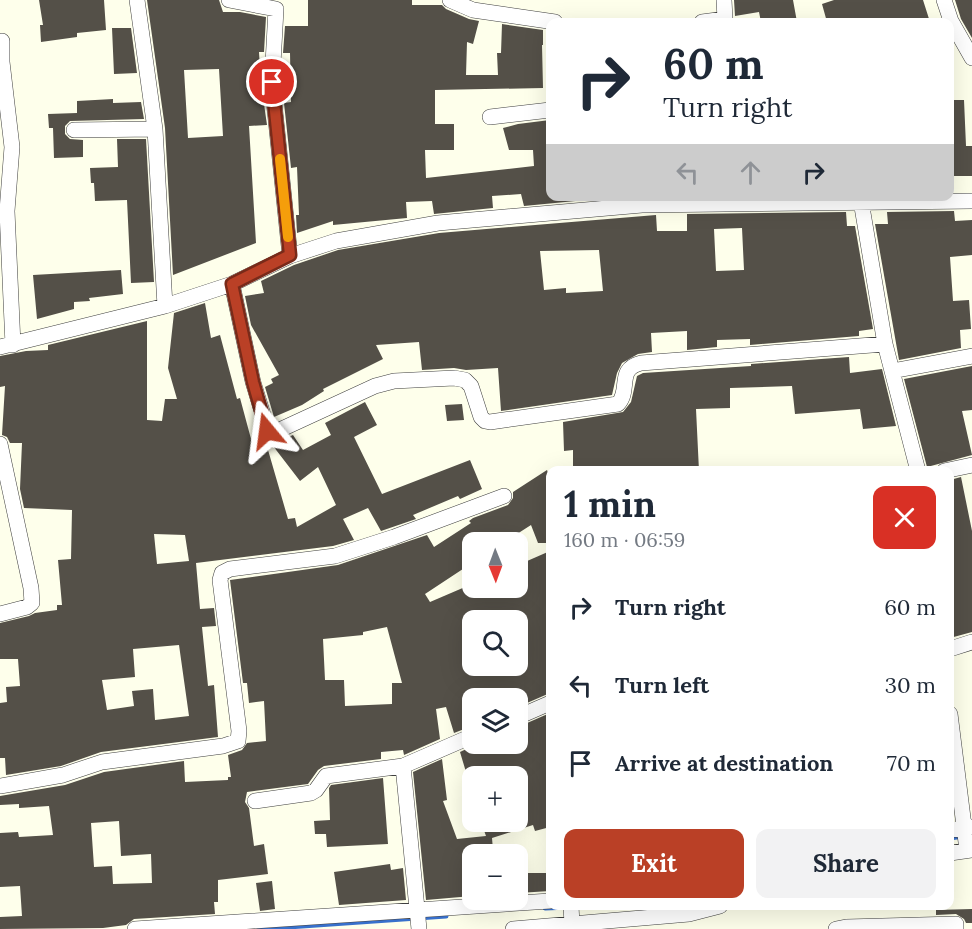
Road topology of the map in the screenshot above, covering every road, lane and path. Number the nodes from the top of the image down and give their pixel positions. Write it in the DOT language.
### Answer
graph roads {
  1 [pos="137,0"];
  2 [pos="229,0"];
  3 [pos="450,0"];
  4 [pos="724,0"];
  5 [pos="944,0"];
  6 [pos="277,5"];
  7 [pos="725,18"];
  8 [pos="950,18"];
  9 [pos="546,21"];
  10 [pos="954,26"];
  11 [pos="2,41"];
  12 [pos="972,58"];
  13 [pos="546,110"];
  14 [pos="490,117"];
  15 [pos="155,129"];
  16 [pos="74,130"];
  17 [pos="622,201"];
  18 [pos="861,201"];
  19 [pos="972,201"];
  20 [pos="584,203"];
  21 [pos="290,255"];
  22 [pos="232,284"];
  23 [pos="165,306"];
  24 [pos="885,344"];
  25 [pos="6,346"];
  26 [pos="972,356"];
  27 [pos="892,371"];
  28 [pos="0,444"];
  29 [pos="972,465"];
  30 [pos="917,466"];
  31 [pos="954,469"];
  32 [pos="504,496"];
  33 [pos="0,614"];
  34 [pos="972,642"];
  35 [pos="954,648"];
  36 [pos="546,705"];
  37 [pos="528,713"];
  38 [pos="462,740"];
  39 [pos="954,758"];
  40 [pos="403,766"];
  41 [pos="0,786"];
  42 [pos="255,801"];
  43 [pos="962,828"];
  44 [pos="970,850"];
  45 [pos="954,852"];
  46 [pos="546,901"];
  47 [pos="571,910"];
  48 [pos="712,910"];
  49 [pos="417,911"];
  50 [pos="690,921"];
  51 [pos="572,924"];
  52 [pos="135,929"];
  53 [pos="419,929"];
  54 [pos="513,929"];
  55 [pos="836,929"];
  56 [pos="956,929"];
  1 -- 15 [label="street"];
  2 -- 6 [label="street"];
  3 -- 9 [label="street"];
  4 -- 7 [label="street"];
  5 -- 8 [label="street"];
  6 -- 21 [label="street"];
  10 -- 12 [label="street"];
  11 -- 25 [label="street"];
  13 -- 14 [label="street"];
  15 -- 16 [label="street"];
  15 -- 23 [label="street"];
  17 -- 20 [label="street"];
  18 -- 19 [label="street"];
  18 -- 24 [label="street"];
  20 -- 21 [label="street"];
  21 -- 22 [label="street"];
  22 -- 23 [label="street"];
  22 -- 24 [label="street"];
  23 -- 25 [label="street"];
  24 -- 27 [label="street"];
  26 -- 27 [label="street"];
  27 -- 30 [label="street"];
  28 -- 33 [label="street"];
  29 -- 31 [label="street"];
  32 -- 41 [label="street"];
  34 -- 35 [label="street"];
  36 -- 37 [label="street"];
  38 -- 40 [label="street"];
  39 -- 43 [label="street"];
  40 -- 42 [label="street"];
  40 -- 49 [label="street"];
  43 -- 44 [label="street"];
  44 -- 45 [label="street"];
  46 -- 49 [label="street"];
  47 -- 51 [label="street"];
  48 -- 50 [label="street"];
  49 -- 52 [label="street"];
  49 -- 53 [label="street"];
  50 -- 51 [label="street"];
  51 -- 54 [label="street"];
  55 -- 56 [label="street"];
}
